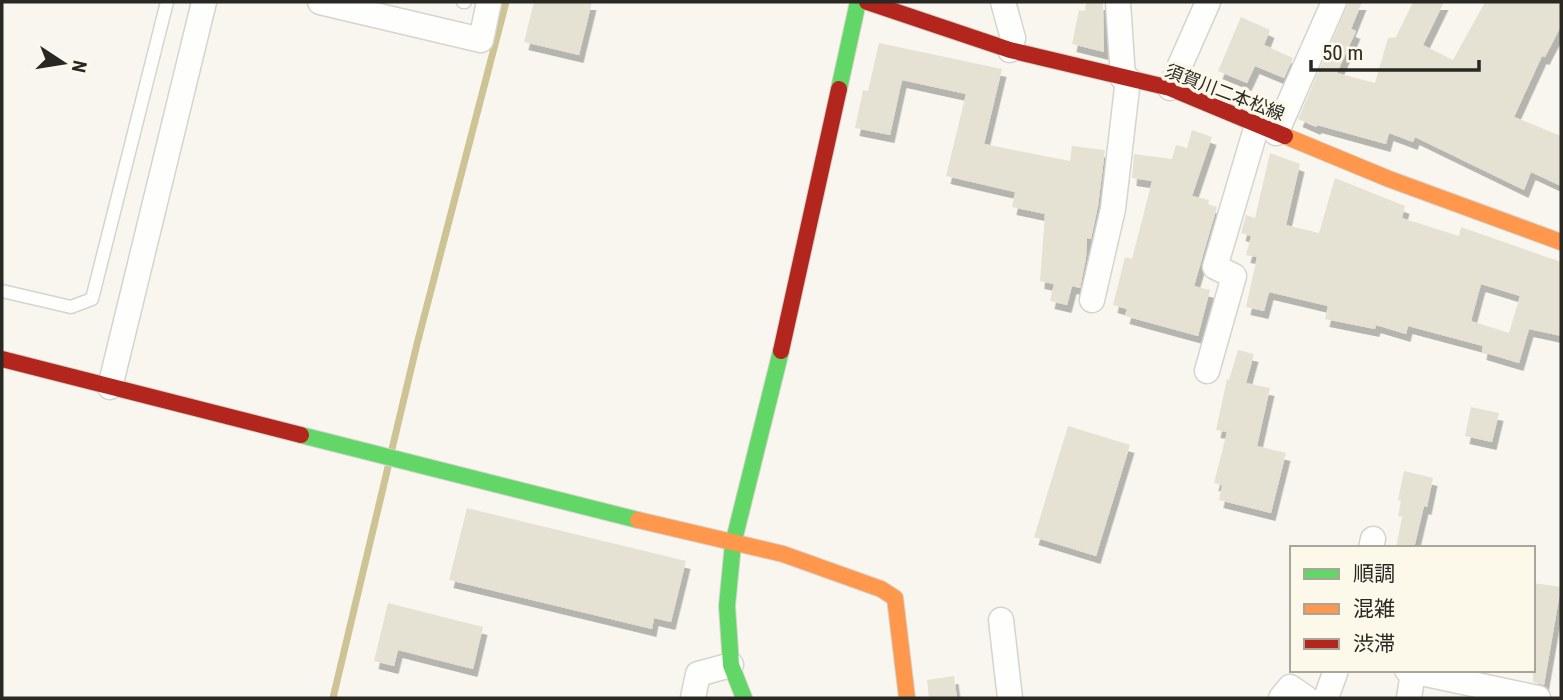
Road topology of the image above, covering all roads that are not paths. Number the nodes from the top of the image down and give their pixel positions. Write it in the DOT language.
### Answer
graph roads {
  1 [pos="167,2"];
  2 [pos="204,2"];
  3 [pos="320,2"];
  4 [pos="489,2"];
  5 [pos="858,2"];
  6 [pos="867,2"];
  7 [pos="1003,2"];
  8 [pos="1118,2"];
  9 [pos="1208,2"];
  10 [pos="1334,2"];
  11 [pos="1010,50"];
  12 [pos="1126,79"];
  13 [pos="1170,88"];
  14 [pos="1267,129"];
  15 [pos="1561,242"];
  16 [pos="2,291"];
  17 [pos="1092,300"];
  18 [pos="2,359"];
  19 [pos="1207,370"];
  20 [pos="110,387"];
  21 [pos="733,544"];
  22 [pos="1001,620"];
  23 [pos="731,664"];
  24 [pos="1335,672"];
  25 [pos="1410,672"];
  26 [pos="1415,672"];
  27 [pos="692,698"];
  28 [pos="744,698"];
  29 [pos="907,698"];
  30 [pos="1010,698"];
  31 [pos="1281,698"];
  32 [pos="1306,698"];
  33 [pos="1326,698"];
  34 [pos="1409,698"];
  35 [pos="1538,698"];
  1 -- 16 [label="lane"];
  2 -- 20 [label="street"];
  3 -- 4 [label="street"];
  5 -- 21 [label="street"];
  6 -- 11 [label="street, 須賀川二本松線"];
  7 -- 11 [label="street"];
  8 -- 12 [label="street"];
  9 -- 13 [label="street"];
  10 -- 14 [label="street"];
  11 -- 12 [label="street, 須賀川二本松線"];
  12 -- 13 [label="street, 須賀川二本松線"];
  12 -- 17 [label="street"];
  13 -- 14 [label="street, 須賀川二本松線"];
  14 -- 15 [label="street, 須賀川二本松線"];
  14 -- 19 [label="street"];
  18 -- 20 [label="street"];
  20 -- 21 [label="street"];
  21 -- 23 [label="street"];
  21 -- 29 [label="street"];
  22 -- 30 [label="street"];
  23 -- 27 [label="street"];
  23 -- 28 [label="street"];
  24 -- 33 [label="street"];
  25 -- 34 [label="street"];
  26 -- 35 [label="street"];
  31 -- 32 [label="street"];
}
